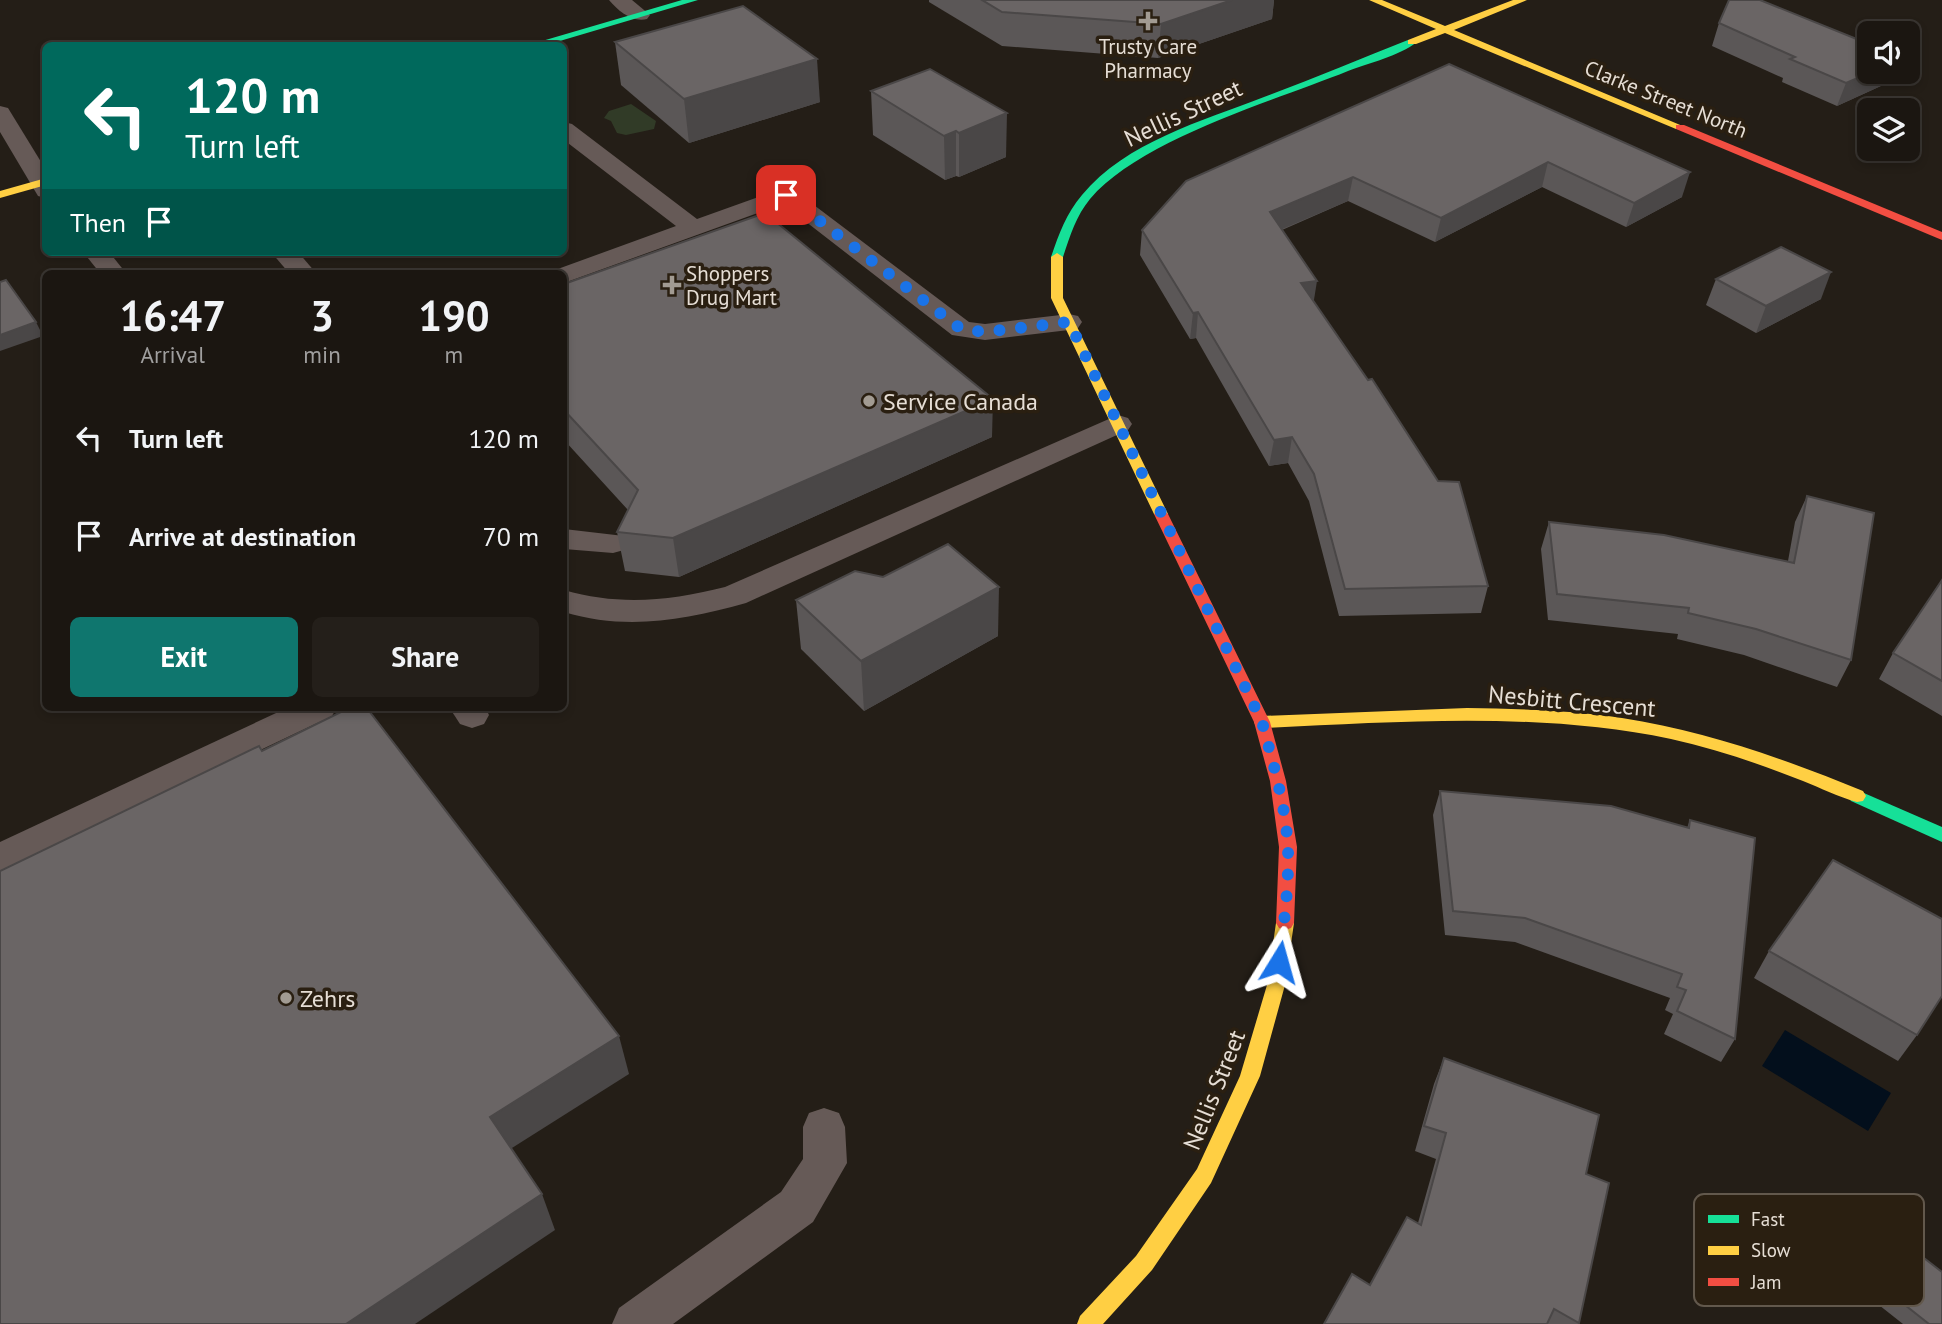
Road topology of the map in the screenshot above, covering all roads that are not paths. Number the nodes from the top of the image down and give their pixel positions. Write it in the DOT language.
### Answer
graph roads {
  1 [pos="619,0"];
  2 [pos="693,0"];
  3 [pos="1374,0"];
  4 [pos="1522,0"];
  5 [pos="640,15"];
  6 [pos="1443,29"];
  7 [pos="544,42"];
  8 [pos="2,122"];
  9 [pos="567,131"];
  10 [pos="24,155"];
  11 [pos="0,161"];
  12 [pos="42,183"];
  13 [pos="42,185"];
  14 [pos="0,195"];
  15 [pos="694,228"];
  16 [pos="1942,236"];
  17 [pos="99,256"];
  18 [pos="288,256"];
  19 [pos="111,270"];
  20 [pos="300,270"];
  21 [pos="567,274"];
  22 [pos="1069,322"];
  23 [pos="1118,424"];
  24 [pos="567,539"];
  25 [pos="613,543"];
  26 [pos="567,602"];
  27 [pos="312,711"];
  28 [pos="1262,722"];
  29 [pos="1942,835"];
  30 [pos="0,859"];
  31 [pos="824,1127"];
  32 [pos="635,1324"];
  33 [pos="1088,1324"];
  1 -- 5 [label="lane"];
  2 -- 5 [label="street"];
  3 -- 6 [label="street, Clarke Street North"];
  4 -- 6 [label="street, Nellis Street"];
  5 -- 7 [label="street"];
  6 -- 16 [label="street, Clarke Street North"];
  6 -- 22 [label="street, Nellis Street"];
  8 -- 10 [label="lane"];
  9 -- 15 [label="lane"];
  10 -- 11 [label="lane"];
  10 -- 12 [label="lane"];
  13 -- 14 [label="street"];
  15 -- 21 [label="lane"];
  15 -- 22 [label="lane"];
  17 -- 19 [label="lane"];
  18 -- 20 [label="lane"];
  22 -- 23 [label="street, Nellis Street"];
  23 -- 26 [label="lane"];
  23 -- 28 [label="street, Nellis Street"];
  24 -- 25 [label="lane"];
  27 -- 30 [label="lane"];
  28 -- 29 [label="street, Nesbitt Crescent"];
  28 -- 33 [label="street, Nellis Street"];
  31 -- 32 [label="lane"];
}
